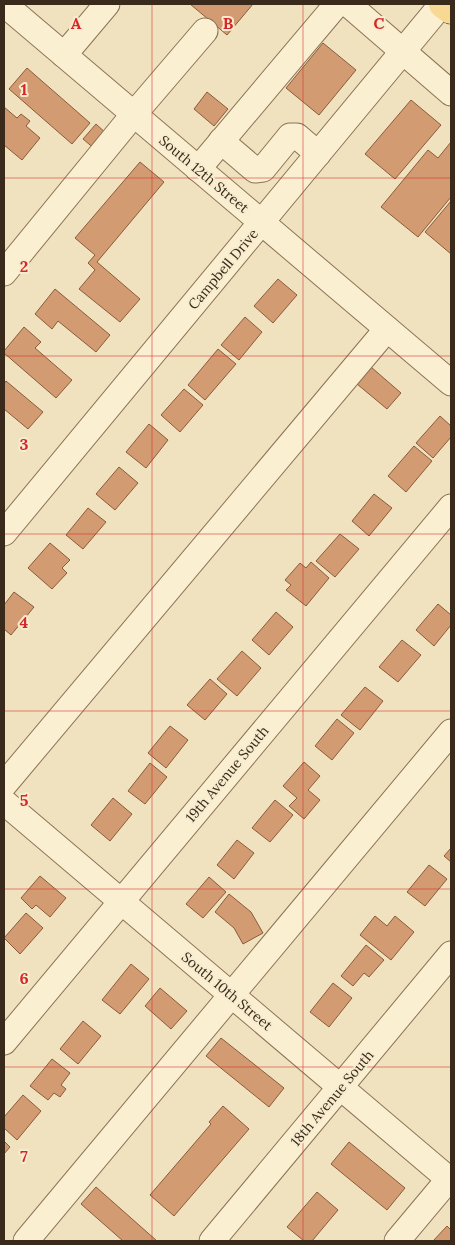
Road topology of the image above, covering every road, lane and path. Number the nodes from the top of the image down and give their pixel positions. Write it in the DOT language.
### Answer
graph roads {
  1 [pos="107,4"];
  2 [pos="337,4"];
  3 [pos="348,4"];
  4 [pos="443,4"];
  5 [pos="9,9"];
  6 [pos="451,10"];
  7 [pos="204,31"];
  8 [pos="403,51"];
  9 [pos="64,55"];
  10 [pos="451,93"];
  11 [pos="134,114"];
  12 [pos="221,141"];
  13 [pos="318,154"];
  14 [pos="198,169"];
  15 [pos="262,223"];
  16 [pos="4,273"];
  17 [pos="387,328"];
  18 [pos="451,383"];
  19 [pos="451,507"];
  20 [pos="4,533"];
  21 [pos="451,732"];
  22 [pos="4,785"];
  23 [pos="4,802"];
  24 [pos="121,901"];
  25 [pos="451,954"];
  26 [pos="232,995"];
  27 [pos="4,1042"];
  28 [pos="340,1087"];
  29 [pos="450,1180"];
  30 [pos="26,1241"];
  31 [pos="212,1241"];
  32 [pos="397,1241"];
  1 -- 9 [label="street"];
  2 -- 12 [label="street"];
  3 -- 8 [label="street"];
  4 -- 6 [label="main road"];
  4 -- 8 [label="street, Campbell Drive"];
  5 -- 9 [label="street, South 12th Street"];
  7 -- 11 [label="street"];
  8 -- 10 [label="street"];
  8 -- 13 [label="street, Campbell Drive"];
  9 -- 11 [label="street, South 12th Street"];
  11 -- 14 [label="street, South 12th Street"];
  11 -- 16 [label="street"];
  12 -- 13 [label="street"];
  12 -- 14 [label="street"];
  13 -- 15 [label="street, Campbell Drive"];
  14 -- 15 [label="street, South 12th Street"];
  15 -- 17 [label="street, South 12th Street"];
  15 -- 20 [label="street, Campbell Drive"];
  17 -- 18 [label="street, South 12th Street"];
  17 -- 22 [label="street"];
  19 -- 24 [label="street, 19th Avenue South"];
  21 -- 26 [label="street"];
  23 -- 24 [label="street, South 10th Street"];
  24 -- 26 [label="street, South 10th Street"];
  24 -- 27 [label="street, 19th Avenue South"];
  25 -- 28 [label="street, 18th Avenue South"];
  26 -- 28 [label="street, South 10th Street"];
  26 -- 30 [label="street"];
  28 -- 29 [label="street, South 10th Street"];
  28 -- 31 [label="street, 18th Avenue South"];
  29 -- 32 [label="street"];
}
